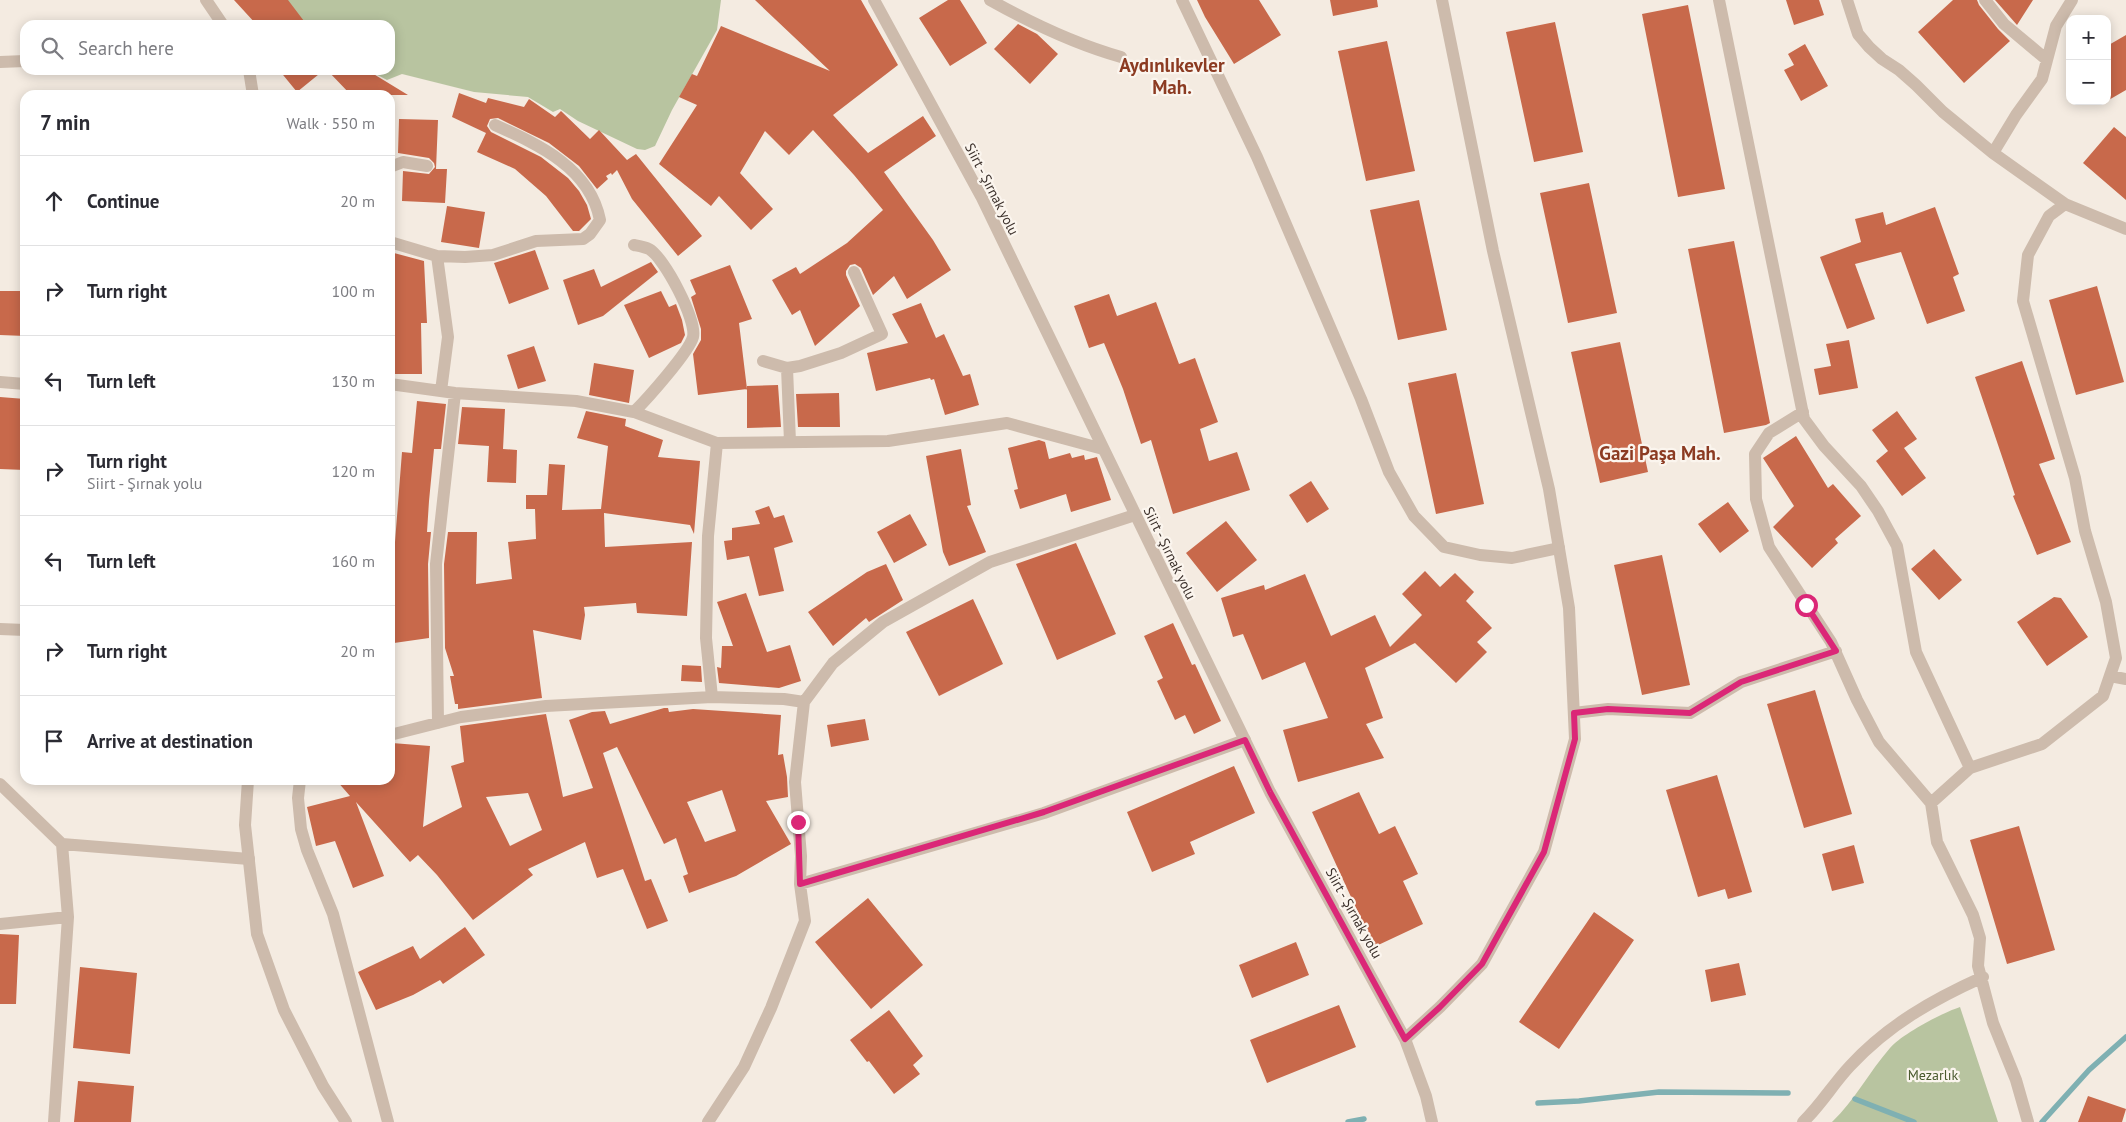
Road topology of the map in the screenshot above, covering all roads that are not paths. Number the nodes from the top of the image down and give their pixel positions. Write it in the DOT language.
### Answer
graph roads {
  1 [pos="206,0"];
  2 [pos="874,0"];
  3 [pos="990,0"];
  4 [pos="1182,0"];
  5 [pos="1442,0"];
  6 [pos="1719,0"];
  7 [pos="1846,0"];
  8 [pos="1985,0"];
  9 [pos="2072,0"];
  10 [pos="220,20"];
  11 [pos="1121,57"];
  12 [pos="2047,60"];
  13 [pos="20,61"];
  14 [pos="0,62"];
  15 [pos="250,75"];
  16 [pos="252,90"];
  17 [pos="495,125"];
  18 [pos="1993,153"];
  19 [pos="395,165"];
  20 [pos="427,166"];
  21 [pos="2066,204"];
  22 [pos="2126,229"];
  23 [pos="395,243"];
  24 [pos="634,245"];
  25 [pos="438,256"];
  26 [pos="854,272"];
  27 [pos="763,361"];
  28 [pos="787,368"];
  29 [pos="0,382"];
  30 [pos="20,384"];
  31 [pos="395,385"];
  32 [pos="441,391"];
  33 [pos="455,393"];
  34 [pos="634,412"];
  35 [pos="1803,412"];
  36 [pos="790,442"];
  37 [pos="717,443"];
  38 [pos="1103,449"];
  39 [pos="1135,515"];
  40 [pos="1559,548"];
  41 [pos="0,629"];
  42 [pos="20,630"];
  43 [pos="1836,651"];
  44 [pos="2110,676"];
  45 [pos="2126,679"];
  46 [pos="712,698"];
  47 [pos="804,702"];
  48 [pos="1574,713"];
  49 [pos="438,723"];
  50 [pos="395,734"];
  51 [pos="1245,740"];
  52 [pos="1970,768"];
  53 [pos="0,784"];
  54 [pos="248,785"];
  55 [pos="299,785"];
  56 [pos="1931,803"];
  57 [pos="62,844"];
  58 [pos="249,859"];
  59 [pos="800,884"];
  60 [pos="68,917"];
  61 [pos="0,924"];
  62 [pos="1983,977"];
  63 [pos="1405,1039"];
  64 [pos="54,1122"];
  65 [pos="346,1122"];
  66 [pos="388,1122"];
  67 [pos="708,1122"];
  68 [pos="1432,1122"];
  69 [pos="1803,1122"];
  70 [pos="2028,1122"];
  1 -- 10 [label="street"];
  2 -- 38 [label="street, Siirt - Şırnak yolu"];
  3 -- 11 [label="street"];
  4 -- 40 [label="street"];
  5 -- 40 [label="street"];
  6 -- 35 [label="street"];
  7 -- 18 [label="street"];
  8 -- 12 [label="street"];
  9 -- 12 [label="street"];
  12 -- 18 [label="street"];
  13 -- 14 [label="street"];
  15 -- 16 [label="street"];
  17 -- 25 [label="street"];
  18 -- 21 [label="street"];
  19 -- 20 [label="street"];
  21 -- 22 [label="street"];
  21 -- 44 [label="street"];
  23 -- 25 [label="street"];
  24 -- 34 [label="street"];
  25 -- 32 [label="street"];
  26 -- 28 [label="street"];
  27 -- 28 [label="street"];
  28 -- 36 [label="street"];
  29 -- 30 [label="street"];
  31 -- 32 [label="street"];
  32 -- 33 [label="street"];
  33 -- 34 [label="street"];
  33 -- 49 [label="street"];
  34 -- 37 [label="street"];
  35 -- 43 [label="street"];
  35 -- 52 [label="street"];
  36 -- 37 [label="street"];
  36 -- 38 [label="street"];
  37 -- 46 [label="street"];
  38 -- 39 [label="street, Siirt - Şırnak yolu"];
  39 -- 47 [label="street"];
  39 -- 51 [label="street, Siirt - Şırnak yolu"];
  40 -- 48 [label="street"];
  41 -- 42 [label="street"];
  43 -- 48 [label="street"];
  43 -- 56 [label="street"];
  44 -- 45 [label="street"];
  44 -- 52 [label="street"];
  46 -- 47 [label="street"];
  46 -- 49 [label="street"];
  47 -- 59 [label="street"];
  48 -- 63 [label="street"];
  49 -- 50 [label="street"];
  51 -- 59 [label="street"];
  51 -- 63 [label="street, Siirt - Şırnak yolu"];
  52 -- 56 [label="street"];
  53 -- 57 [label="street"];
  54 -- 58 [label="street"];
  55 -- 66 [label="street"];
  56 -- 62 [label="street"];
  57 -- 58 [label="street"];
  57 -- 60 [label="street"];
  58 -- 65 [label="street"];
  59 -- 67 [label="street"];
  60 -- 61 [label="street"];
  60 -- 64 [label="street"];
  62 -- 69 [label="street"];
  62 -- 70 [label="street"];
  63 -- 68 [label="street, Siirt - Şırnak yolu"];
}
